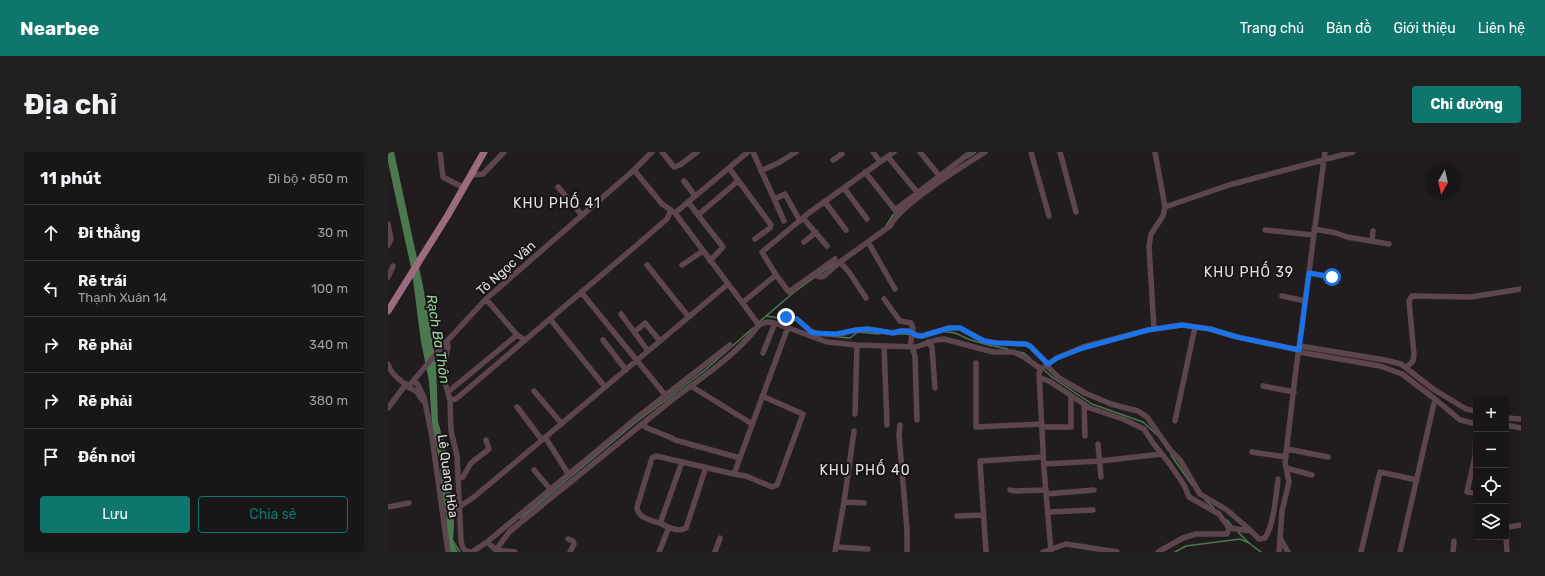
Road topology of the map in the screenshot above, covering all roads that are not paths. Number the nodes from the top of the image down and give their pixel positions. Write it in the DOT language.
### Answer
graph roads {
  1 [pos="440,152"];
  2 [pos="484,152"];
  3 [pos="504,152"];
  4 [pos="652,152"];
  5 [pos="662,152"];
  6 [pos="697,152"];
  7 [pos="748,152"];
  8 [pos="753,152"];
  9 [pos="796,152"];
  10 [pos="841,152"];
  11 [pos="873,152"];
  12 [pos="894,152"];
  13 [pos="920,152"];
  14 [pos="971,152"];
  15 [pos="984,152"];
  16 [pos="1031,152"];
  17 [pos="1060,152"];
  18 [pos="1155,152"];
  19 [pos="1325,152"];
  20 [pos="1353,152"];
  21 [pos="888,157"];
  22 [pos="1324,159"];
  23 [pos="833,160"];
  24 [pos="880,162"];
  25 [pos="729,168"];
  26 [pos="634,170"];
  27 [pos="761,171"];
  28 [pos="865,172"];
  29 [pos="472,175"];
  30 [pos="939,176"];
  31 [pos="684,181"];
  32 [pos="738,181"];
  33 [pos="943,181"];
  34 [pos="558,187"];
  35 [pos="464,188"];
  36 [pos="844,188"];
  37 [pos="692,191"];
  38 [pos="916,192"];
  39 [pos="775,200"];
  40 [pos="688,202"];
  41 [pos="825,202"];
  42 [pos="1165,207"];
  43 [pos="673,211"];
  44 [pos="897,212"];
  45 [pos="1076,212"];
  46 [pos="582,215"];
  47 [pos="698,215"];
  48 [pos="1049,216"];
  49 [pos="802,219"];
  50 [pos="867,219"];
  51 [pos="784,221"];
  52 [pos="388,224"];
  53 [pos="846,230"];
  54 [pos="1265,230"];
  55 [pos="1373,231"];
  56 [pos="816,232"];
  57 [pos="1314,232"];
  58 [pos="755,239"];
  59 [pos="1372,241"];
  60 [pos="804,242"];
  61 [pos="868,242"];
  62 [pos="1389,244"];
  63 [pos="388,245"];
  64 [pos="827,246"];
  65 [pos="703,251"];
  66 [pos="838,260"];
  67 [pos="710,261"];
  68 [pos="647,265"];
  69 [pos="682,265"];
  70 [pos="393,266"];
  71 [pos="1309,273"];
  72 [pos="776,275"];
  73 [pos="388,277"];
  74 [pos="1332,277"];
  75 [pos="728,284"];
  76 [pos="1521,288"];
  77 [pos="896,289"];
  78 [pos="581,292"];
  79 [pos="1282,296"];
  80 [pos="866,298"];
  81 [pos="486,299"];
  82 [pos="884,299"];
  83 [pos="1305,301"];
  84 [pos="742,303"];
  85 [pos="388,311"];
  86 [pos="620,314"];
  87 [pos="688,316"];
  88 [pos="786,317"];
  89 [pos="550,319"];
  90 [pos="758,323"];
  91 [pos="775,323"];
  92 [pos="788,327"];
  93 [pos="1195,327"];
  94 [pos="638,329"];
  95 [pos="1154,329"];
  96 [pos="912,333"];
  97 [pos="521,337"];
  98 [pos="603,340"];
  99 [pos="660,340"];
  100 [pos="446,341"];
  101 [pos="928,342"];
  102 [pos="857,345"];
  103 [pos="730,346"];
  104 [pos="884,346"];
  105 [pos="911,346"];
  106 [pos="1299,350"];
  107 [pos="648,351"];
  108 [pos="763,353"];
  109 [pos="637,360"];
  110 [pos="976,363"];
  111 [pos="388,364"];
  112 [pos="1045,366"];
  113 [pos="1406,368"];
  114 [pos="626,370"];
  115 [pos="1040,378"];
  116 [pos="414,381"];
  117 [pos="407,385"];
  118 [pos="687,385"];
  119 [pos="1264,386"];
  120 [pos="606,387"];
  121 [pos="935,388"];
  122 [pos="534,391"];
  123 [pos="448,392"];
  124 [pos="1294,392"];
  125 [pos="666,396"];
  126 [pos="762,396"];
  127 [pos="1071,396"];
  128 [pos="1435,399"];
  129 [pos="450,400"];
  130 [pos="425,403"];
  131 [pos="1084,404"];
  132 [pos="517,407"];
  133 [pos="388,408"];
  134 [pos="1473,410"];
  135 [pos="855,414"];
  136 [pos="1509,418"];
  137 [pos="1521,419"];
  138 [pos="917,420"];
  139 [pos="1175,421"];
  140 [pos="1473,423"];
  141 [pos="562,424"];
  142 [pos="642,424"];
  143 [pos="752,424"];
  144 [pos="887,425"];
  145 [pos="900,425"];
  146 [pos="1042,426"];
  147 [pos="1509,426"];
  148 [pos="1521,428"];
  149 [pos="854,431"];
  150 [pos="1085,436"];
  151 [pos="544,439"];
  152 [pos="486,440"];
  153 [pos="1098,444"];
  154 [pos="1287,449"];
  155 [pos="1252,452"];
  156 [pos="1162,454"];
  157 [pos="1043,457"];
  158 [pos="1286,457"];
  159 [pos="1328,457"];
  160 [pos="740,458"];
  161 [pos="1100,461"];
  162 [pos="682,462"];
  163 [pos="1044,464"];
  164 [pos="1473,465"];
  165 [pos="706,468"];
  166 [pos="1286,468"];
  167 [pos="534,470"];
  168 [pos="570,474"];
  169 [pos="734,474"];
  170 [pos="1312,475"];
  171 [pos="1101,477"];
  172 [pos="458,479"];
  173 [pos="1278,479"];
  174 [pos="1417,480"];
  175 [pos="550,490"];
  176 [pos="1010,490"];
  177 [pos="1094,490"];
  178 [pos="1046,492"];
  179 [pos="1473,493"];
  180 [pos="409,502"];
  181 [pos="844,502"];
  182 [pos="864,503"];
  183 [pos="388,507"];
  184 [pos="458,508"];
  185 [pos="1093,510"];
  186 [pos="443,511"];
  187 [pos="1048,512"];
  188 [pos="984,515"];
  189 [pos="957,516"];
  190 [pos="662,524"];
  191 [pos="1521,525"];
  192 [pos="669,527"];
  193 [pos="1509,527"];
  194 [pos="1232,529"];
  195 [pos="1248,530"];
  196 [pos="720,538"];
  197 [pos="1280,538"];
  198 [pos="568,539"];
  199 [pos="1506,540"];
  200 [pos="1454,541"];
  201 [pos="487,542"];
  202 [pos="836,549"];
  203 [pos="868,549"];
  204 [pos="496,550"];
  205 [pos="1279,550"];
  206 [pos="1051,551"];
  207 [pos="448,552"];
  208 [pos="471,552"];
  209 [pos="515,552"];
  210 [pos="570,552"];
  211 [pos="659,552"];
  212 [pos="715,552"];
  213 [pos="907,552"];
  214 [pos="986,552"];
  215 [pos="1043,552"];
  216 [pos="1118,552"];
  217 [pos="1158,552"];
  218 [pos="1288,552"];
  219 [pos="1361,552"];
  220 [pos="1400,552"];
  221 [pos="1453,552"];
  222 [pos="1507,552"];
  1 -- 35 [label="street"];
  2 -- 29 [label="main road"];
  3 -- 29 [label="street"];
  4 -- 26 [label="street, Tô Ngọc Vân"];
  5 -- 6 [label="street"];
  7 -- 25 [label="street"];
  8 -- 27 [label="street"];
  9 -- 27 [label="street"];
  10 -- 23 [label="street"];
  11 -- 24 [label="street"];
  12 -- 21 [label="street"];
  13 -- 30 [label="street"];
  14 -- 30 [label="street"];
  15 -- 33 [label="street"];
  16 -- 48 [label="street"];
  17 -- 45 [label="street"];
  18 -- 42 [label="street"];
  19 -- 22 [label="street"];
  20 -- 22 [label="street"];
  21 -- 24 [label="street"];
  21 -- 38 [label="street"];
  22 -- 42 [label="street"];
  22 -- 57 [label="street"];
  24 -- 28 [label="street"];
  25 -- 32 [label="street"];
  25 -- 37 [label="street"];
  26 -- 43 [label="street"];
  26 -- 46 [label="street, Tô Ngọc Vân"];
  27 -- 39 [label="street"];
  28 -- 36 [label="street"];
  28 -- 44 [label="street"];
  29 -- 35 [label="main road"];
  30 -- 33 [label="street"];
  30 -- 38 [label="street"];
  31 -- 37 [label="street"];
  32 -- 47 [label="street"];
  32 -- 58 [label="street"];
  33 -- 44 [label="street"];
  34 -- 46 [label="street"];
  35 -- 85 [label="main road"];
  36 -- 41 [label="street"];
  36 -- 50 [label="street"];
  37 -- 40 [label="street"];
  38 -- 44 [label="street"];
  39 -- 49 [label="street"];
  39 -- 51 [label="street"];
  40 -- 43 [label="street"];
  40 -- 47 [label="street"];
  41 -- 49 [label="street"];
  41 -- 53 [label="street"];
  42 -- 95 [label="street"];
  43 -- 65 [label="street"];
  43 -- 78 [label="street"];
  44 -- 61 [label="street"];
  46 -- 81 [label="street, Tô Ngọc Vân"];
  47 -- 67 [label="street"];
  49 -- 56 [label="street"];
  49 -- 72 [label="street"];
  52 -- 63 [label="street"];
  54 -- 57 [label="street"];
  55 -- 59 [label="street"];
  56 -- 60 [label="street"];
  56 -- 64 [label="street"];
  57 -- 59 [label="street"];
  57 -- 71 [label="street"];
  59 -- 62 [label="street"];
  61 -- 66 [label="street"];
  61 -- 77 [label="street"];
  65 -- 67 [label="street"];
  65 -- 69 [label="street"];
  66 -- 72 [label="street"];
  66 -- 80 [label="street"];
  67 -- 75 [label="street"];
  68 -- 87 [label="street"];
  70 -- 73 [label="street"];
  71 -- 74 [label="street"];
  71 -- 83 [label="street"];
  72 -- 84 [label="street"];
  75 -- 84 [label="street"];
  75 -- 87 [label="street"];
  76 -- 113 [label="street"];
  78 -- 89 [label="street"];
  78 -- 109 [label="street"];
  79 -- 83 [label="street"];
  81 -- 97 [label="street"];
  81 -- 100 [label="street, Tô Ngọc Vân"];
  82 -- 96 [label="street"];
  83 -- 106 [label="street"];
  84 -- 90 [label="street"];
  86 -- 107 [label="street"];
  87 -- 99 [label="street"];
  88 -- 96 [label="street"];
  89 -- 97 [label="street"];
  89 -- 120 [label="street"];
  90 -- 91 [label="street"];
  90 -- 118 [label="street"];
  91 -- 92 [label="street"];
  91 -- 108 [label="street"];
  92 -- 102 [label="street"];
  92 -- 126 [label="street"];
  93 -- 95 [label="street"];
  93 -- 106 [label="street"];
  93 -- 139 [label="street"];
  94 -- 99 [label="street"];
  95 -- 112 [label="street"];
  96 -- 105 [label="street"];
  96 -- 112 [label="street"];
  97 -- 123 [label="street"];
  97 -- 129 [label="street"];
  98 -- 114 [label="street"];
  99 -- 107 [label="street"];
  100 -- 116 [label="street, Tô Ngọc Vân"];
  100 -- 123 [label="street"];
  101 -- 105 [label="street"];
  101 -- 112 [label="street"];
  101 -- 121 [label="street"];
  102 -- 104 [label="street"];
  102 -- 135 [label="street"];
  103 -- 118 [label="street"];
  104 -- 105 [label="street"];
  104 -- 144 [label="street"];
  105 -- 138 [label="street"];
  106 -- 113 [label="street"];
  106 -- 124 [label="street"];
  106 -- 128 [label="street"];
  107 -- 109 [label="street"];
  109 -- 114 [label="street"];
  109 -- 125 [label="street"];
  110 -- 146 [label="street"];
  111 -- 117 [label="street"];
  112 -- 115 [label="street"];
  112 -- 195 [label="street"];
  113 -- 134 [label="street"];
  114 -- 120 [label="street"];
  115 -- 127 [label="street"];
  115 -- 146 [label="street"];
  116 -- 117 [label="street, Tô Ngọc Vân"];
  116 -- 130 [label="street, Lê Quang Hòa"];
  117 -- 130 [label="street"];
  117 -- 133 [label="street, Tô Ngọc Vân"];
  118 -- 125 [label="street"];
  118 -- 142 [label="street"];
  118 -- 143 [label="street"];
  119 -- 124 [label="street"];
  120 -- 141 [label="street"];
  122 -- 141 [label="street"];
  123 -- 129 [label="street"];
  124 -- 154 [label="street"];
  125 -- 168 [label="street"];
  126 -- 143 [label="street"];
  126 -- 169 [label="street"];
  127 -- 131 [label="street"];
  127 -- 146 [label="street"];
  128 -- 140 [label="street"];
  128 -- 174 [label="street"];
  129 -- 172 [label="street"];
  130 -- 186 [label="street, Lê Quang Hòa"];
  131 -- 150 [label="street"];
  131 -- 156 [label="street"];
  132 -- 151 [label="street"];
  136 -- 137 [label="street"];
  141 -- 151 [label="street"];
  142 -- 160 [label="street"];
  142 -- 204 [label="street"];
  143 -- 160 [label="street"];
  145 -- 213 [label="street"];
  146 -- 157 [label="street"];
  147 -- 148 [label="street"];
  149 -- 181 [label="street"];
  151 -- 168 [label="street"];
  151 -- 184 [label="street"];
  152 -- 172 [label="street"];
  153 -- 161 [label="street"];
  154 -- 158 [label="street"];
  154 -- 159 [label="street"];
  155 -- 158 [label="street"];
  156 -- 161 [label="street"];
  156 -- 194 [label="street"];
  157 -- 163 [label="street"];
  157 -- 188 [label="street"];
  158 -- 166 [label="street"];
  160 -- 169 [label="street"];
  161 -- 163 [label="street"];
  161 -- 171 [label="street"];
  162 -- 165 [label="street"];
  162 -- 190 [label="street"];
  162 -- 190 [label="street"];
  163 -- 178 [label="street"];
  164 -- 179 [label="street"];
  165 -- 169 [label="street"];
  165 -- 192 [label="street"];
  166 -- 170 [label="street"];
  166 -- 197 [label="street"];
  167 -- 175 [label="street"];
  168 -- 175 [label="street"];
  172 -- 184 [label="street"];
  173 -- 195 [label="street"];
  174 -- 219 [label="street"];
  174 -- 220 [label="street"];
  175 -- 201 [label="street"];
  176 -- 178 [label="street"];
  177 -- 178 [label="street"];
  178 -- 187 [label="street"];
  180 -- 183 [label="street"];
  181 -- 182 [label="street"];
  181 -- 202 [label="street"];
  184 -- 186 [label="street"];
  184 -- 208 [label="street"];
  185 -- 187 [label="street"];
  186 -- 207 [label="street, Lê Quang Hòa"];
  187 -- 206 [label="street"];
  188 -- 189 [label="street"];
  188 -- 214 [label="street"];
  190 -- 192 [label="street"];
  191 -- 193 [label="street"];
  192 -- 211 [label="street"];
  194 -- 195 [label="street"];
  194 -- 217 [label="street"];
  196 -- 212 [label="street"];
  197 -- 205 [label="street"];
  197 -- 218 [label="street"];
  198 -- 210 [label="street"];
  199 -- 222 [label="street"];
  200 -- 221 [label="street"];
  201 -- 204 [label="street"];
  201 -- 208 [label="street"];
  202 -- 203 [label="street"];
  204 -- 209 [label="street"];
  206 -- 215 [label="street"];
  206 -- 216 [label="street"];
}
